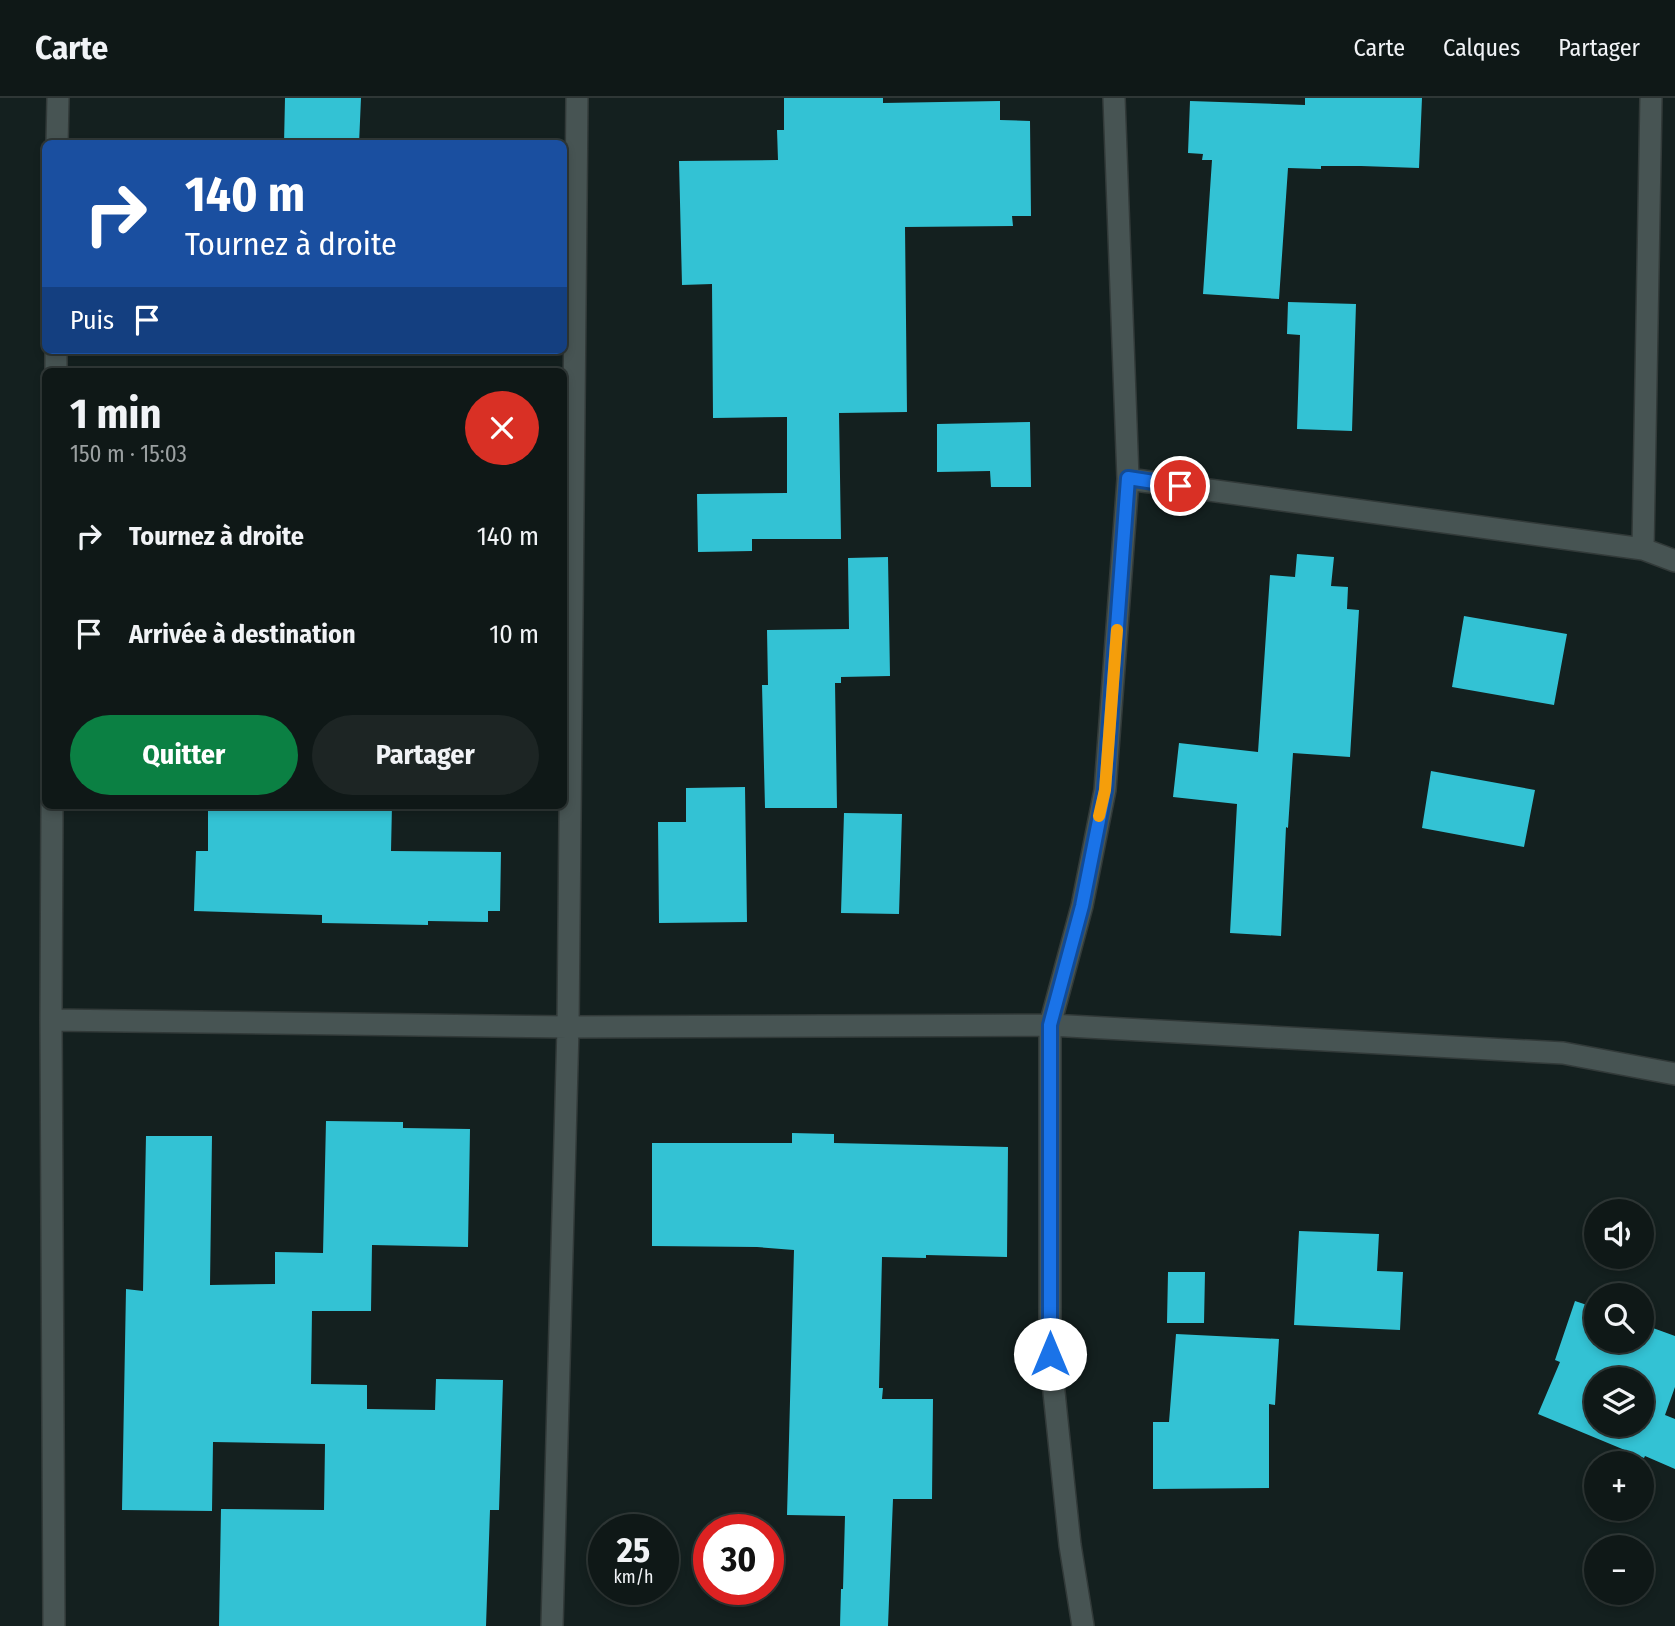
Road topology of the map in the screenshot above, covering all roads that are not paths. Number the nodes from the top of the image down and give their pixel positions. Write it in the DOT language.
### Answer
graph roads {
  1 [pos="58,98"];
  2 [pos="577,98"];
  3 [pos="1114,98"];
  4 [pos="1651,98"];
  5 [pos="57,140"];
  6 [pos="1128,478"];
  7 [pos="1643,549"];
  8 [pos="1675,561"];
  9 [pos="52,809"];
  10 [pos="51,1020"];
  11 [pos="1050,1025"];
  12 [pos="568,1027"];
  13 [pos="1675,1074"];
  14 [pos="54,1626"];
  15 [pos="552,1626"];
  16 [pos="1083,1626"];
  1 -- 5 [label="street"];
  2 -- 12 [label="street"];
  3 -- 6 [label="street"];
  4 -- 7 [label="street"];
  6 -- 7 [label="street"];
  6 -- 11 [label="street"];
  7 -- 8 [label="street"];
  9 -- 10 [label="street"];
  10 -- 12 [label="street"];
  10 -- 14 [label="street"];
  11 -- 12 [label="street"];
  11 -- 13 [label="street"];
  11 -- 16 [label="street"];
  12 -- 15 [label="street"];
}
